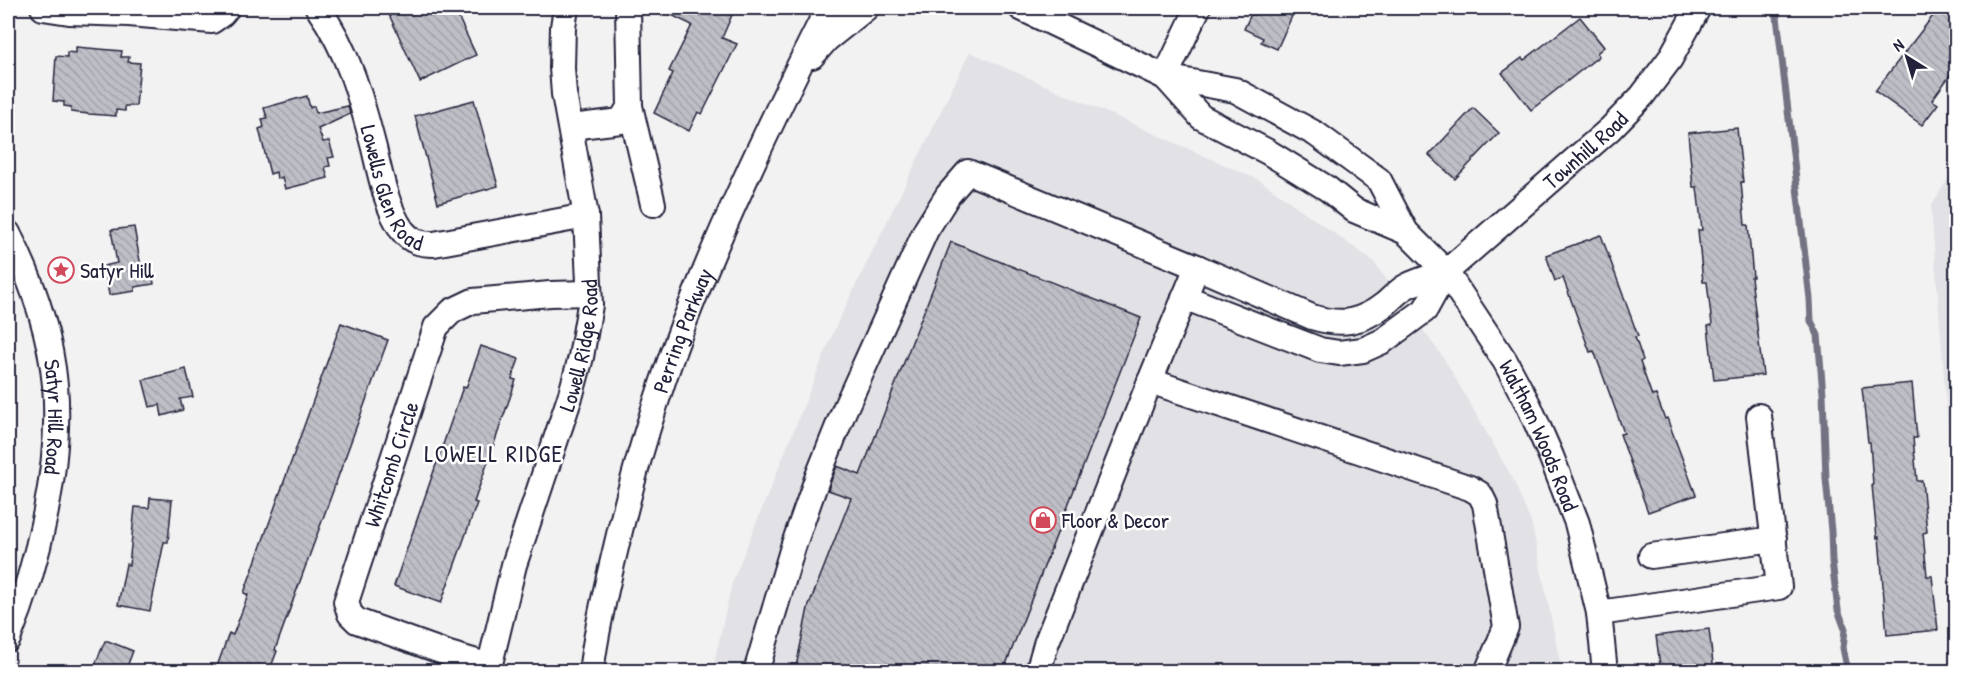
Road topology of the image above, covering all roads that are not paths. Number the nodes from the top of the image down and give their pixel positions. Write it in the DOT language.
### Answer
graph roads {
  1 [pos="43,8"];
  2 [pos="227,8"];
  3 [pos="318,8"];
  4 [pos="566,8"];
  5 [pos="628,8"];
  6 [pos="813,8"];
  7 [pos="828,8"];
  8 [pos="866,8"];
  9 [pos="1021,8"];
  10 [pos="1198,8"];
  11 [pos="1698,8"];
  12 [pos="794,76"];
  13 [pos="1165,77"];
  14 [pos="630,106"];
  15 [pos="571,127"];
  16 [pos="653,204"];
  17 [pos="586,216"];
  18 [pos="1406,232"];
  19 [pos="8,233"];
  20 [pos="1197,267"];
  21 [pos="1446,272"];
  22 [pos="589,293"];
  23 [pos="1184,297"];
  24 [pos="1150,381"];
  25 [pos="1759,416"];
  26 [pos="1774,539"];
  27 [pos="1651,556"];
  28 [pos="1599,613"];
  29 [pos="8,639"];
  30 [pos="489,669"];
  31 [pos="591,672"];
  32 [pos="756,672"];
  33 [pos="1038,672"];
  34 [pos="1487,672"];
  35 [pos="1605,672"];
  1 -- 2 [label="street"];
  3 -- 17 [label="street, Lowells Glen Road"];
  4 -- 15 [label="street, Lowell Ridge Road"];
  5 -- 14 [label="street"];
  6 -- 12 [label="street"];
  7 -- 12 [label="street, Perring Parkway"];
  8 -- 12 [label="street"];
  9 -- 13 [label="street, Waltham Woods Road"];
  10 -- 13 [label="street"];
  11 -- 21 [label="street, Townhill Road"];
  12 -- 31 [label="street, Perring Parkway"];
  13 -- 18 [label="street, Waltham Woods Road"];
  13 -- 18 [label="street, Waltham Woods Road"];
  14 -- 15 [label="street"];
  14 -- 16 [label="street"];
  15 -- 17 [label="street, Lowell Ridge Road"];
  17 -- 22 [label="street, Lowell Ridge Road"];
  18 -- 21 [label="street, Waltham Woods Road"];
  19 -- 29 [label="street, Satyr Hill Road"];
  20 -- 21 [label="street"];
  20 -- 23 [label="street"];
  20 -- 32 [label="street"];
  21 -- 23 [label="street"];
  21 -- 28 [label="street, Waltham Woods Road"];
  22 -- 30 [label="street, Lowell Ridge Road"];
  22 -- 30 [label="street, Whitcomb Circle"];
  23 -- 24 [label="street"];
  24 -- 33 [label="street"];
  24 -- 34 [label="street"];
  25 -- 26 [label="street"];
  26 -- 27 [label="street"];
  26 -- 28 [label="street"];
  28 -- 35 [label="street, Waltham Woods Road"];
}
